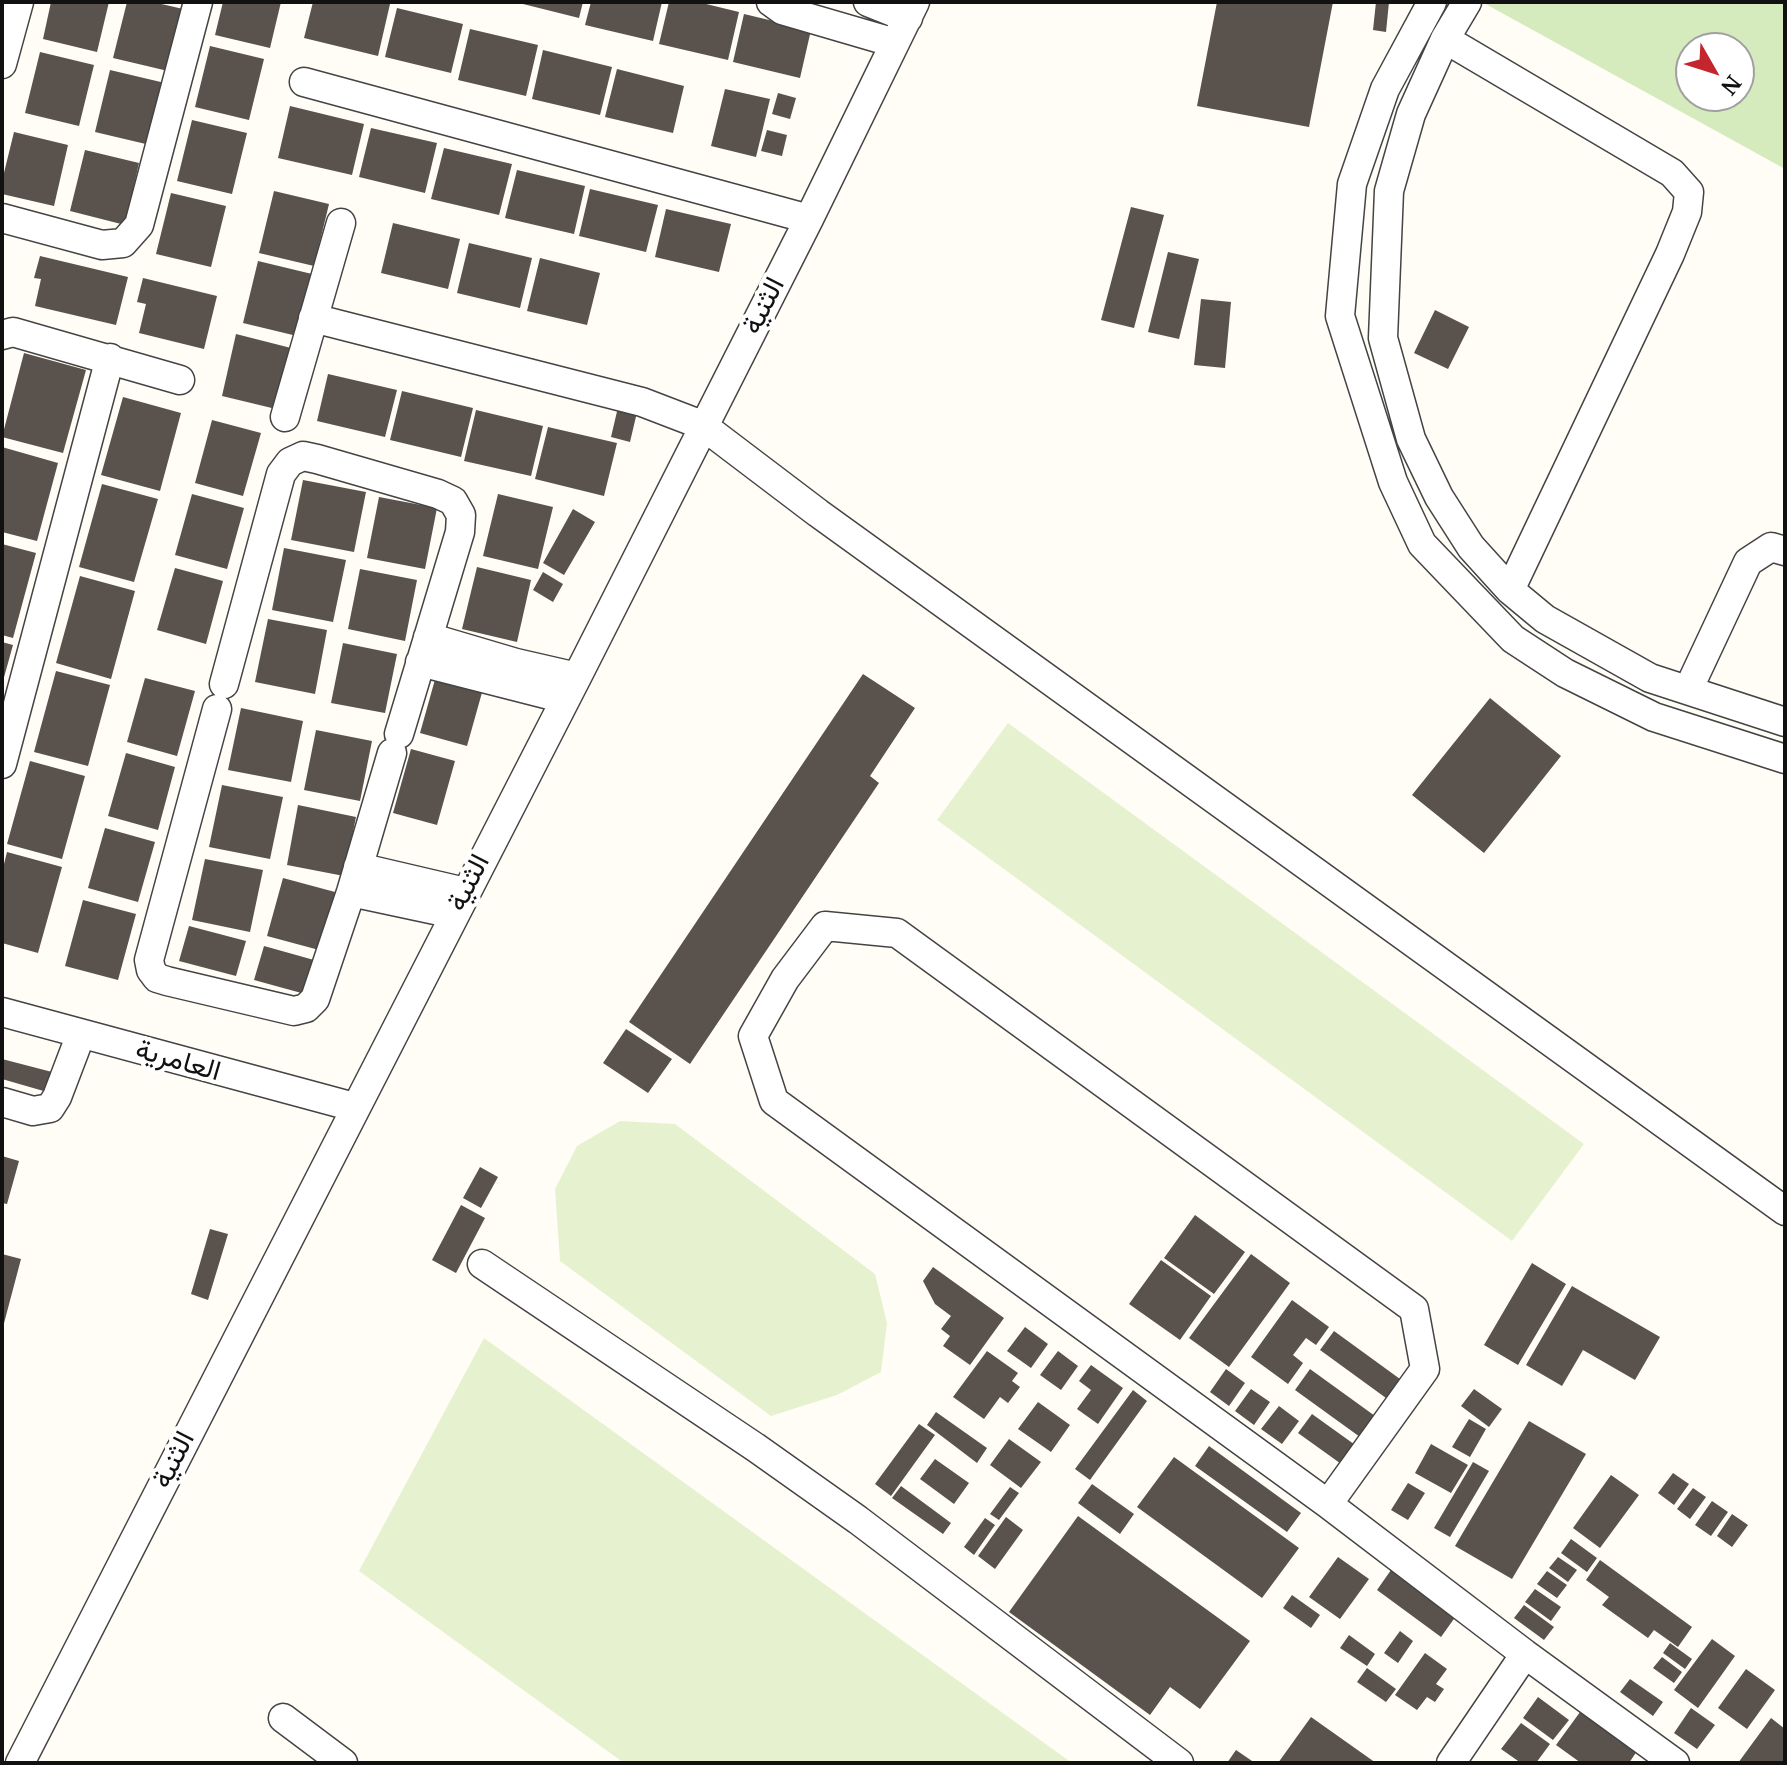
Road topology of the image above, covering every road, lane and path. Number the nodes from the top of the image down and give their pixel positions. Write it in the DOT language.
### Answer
graph roads {
  1 [pos="19,2"];
  2 [pos="198,2"];
  3 [pos="771,2"];
  4 [pos="868,2"];
  5 [pos="1432,2"];
  6 [pos="1467,2"];
  7 [pos="912,10"];
  8 [pos="1445,39"];
  9 [pos="895,43"];
  10 [pos="2,64"];
  11 [pos="304,82"];
  12 [pos="2,218"];
  13 [pos="809,219"];
  14 [pos="341,223"];
  15 [pos="313,318"];
  16 [pos="2,335"];
  17 [pos="110,358"];
  18 [pos="180,380"];
  19 [pos="285,417"];
  20 [pos="702,425"];
  21 [pos="1785,551"];
  22 [pos="1510,590"];
  23 [pos="424,650"];
  24 [pos="571,688"];
  25 [pos="1688,690"];
  26 [pos="1785,722"];
  27 [pos="1785,759"];
  28 [pos="2,764"];
  29 [pos="354,880"];
  30 [pos="459,903"];
  31 [pos="2,1012"];
  32 [pos="81,1034"];
  33 [pos="2,1102"];
  34 [pos="354,1107"];
  35 [pos="1785,1211"];
  36 [pos="482,1264"];
  37 [pos="1328,1504"];
  38 [pos="1525,1654"];
  39 [pos="283,1718"];
  40 [pos="20,1763"];
  41 [pos="343,1763"];
  42 [pos="1179,1763"];
  43 [pos="1451,1763"];
  44 [pos="1675,1763"];
  1 -- 10 [label="street"];
  2 -- 12 [label="street"];
  3 -- 9 [label="street"];
  4 -- 7 [label="street"];
  5 -- 27 [label="street"];
  6 -- 8 [label="street"];
  7 -- 9 [label="street, الثنية"];
  8 -- 22 [label="street"];
  8 -- 22 [label="street"];
  9 -- 13 [label="street, الثنية"];
  11 -- 13 [label="street"];
  13 -- 20 [label="street, الثنية"];
  14 -- 15 [label="street"];
  15 -- 19 [label="street"];
  15 -- 20 [label="street"];
  16 -- 17 [label="street"];
  17 -- 18 [label="street"];
  17 -- 28 [label="street"];
  20 -- 24 [label="street, الثنية"];
  20 -- 35 [label="street"];
  21 -- 25 [label="street"];
  22 -- 25 [label="street"];
  23 -- 24 [label="street"];
  23 -- 29 [label="street"];
  23 -- 29 [label="street"];
  24 -- 30 [label="street, الثنية"];
  25 -- 26 [label="street"];
  29 -- 30 [label="street"];
  30 -- 34 [label="street, الثنية"];
  31 -- 32 [label="street, العامرية"];
  32 -- 33 [label="street"];
  32 -- 34 [label="street, العامرية"];
  34 -- 40 [label="street, الثنية"];
  36 -- 42 [label="street"];
  37 -- 37 [label="street"];
  37 -- 38 [label="street"];
  38 -- 43 [label="street"];
  38 -- 44 [label="street"];
  39 -- 41 [label="street"];
}
